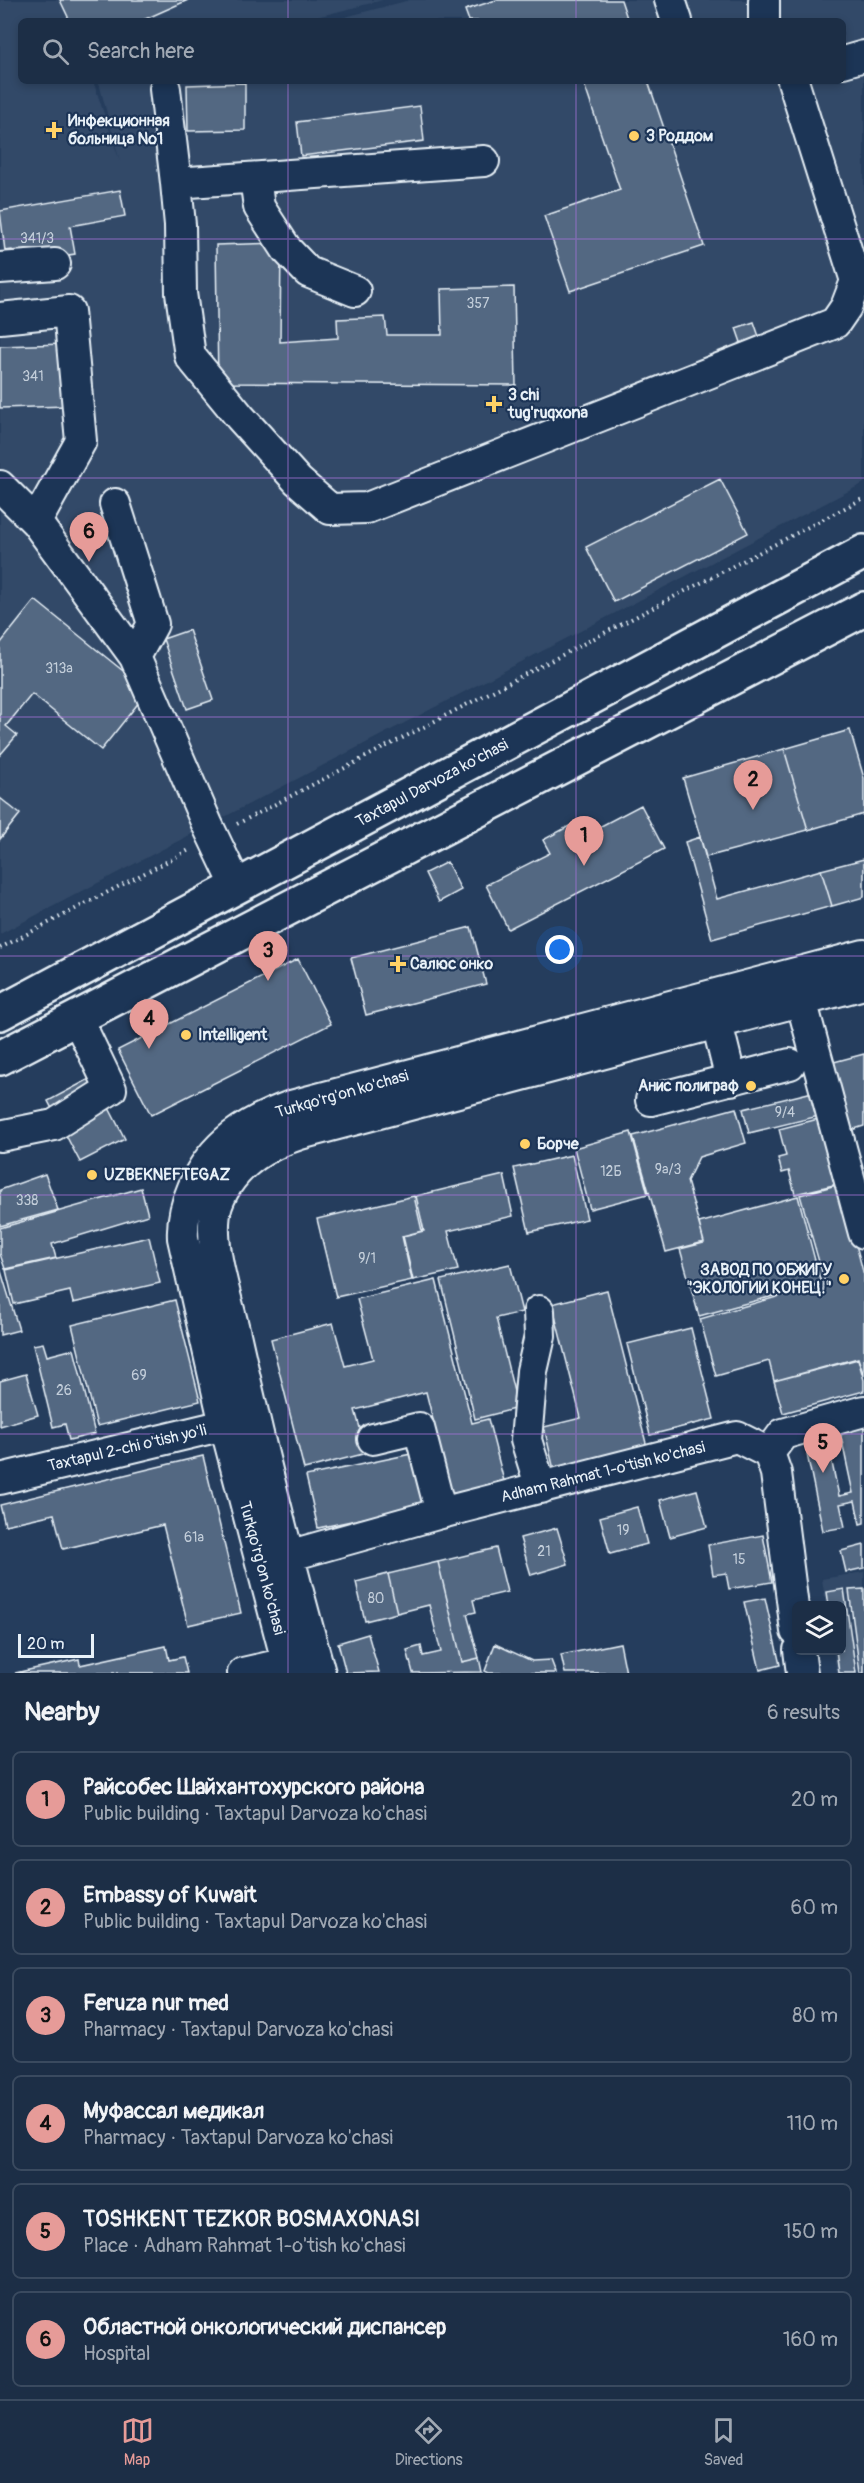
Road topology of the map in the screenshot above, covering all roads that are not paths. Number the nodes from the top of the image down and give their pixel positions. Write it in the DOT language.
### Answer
graph roads {
  1 [pos="670,0"];
  2 [pos="764,0"];
  3 [pos="676,18"];
  4 [pos="764,18"];
  5 [pos="864,56"];
  6 [pos="846,61"];
  7 [pos="795,84"];
  8 [pos="165,89"];
  9 [pos="484,161"];
  10 [pos="255,178"];
  11 [pos="176,183"];
  12 [pos="55,264"];
  13 [pos="0,268"];
  14 [pos="355,291"];
  15 [pos="0,318"];
  16 [pos="0,486"];
  17 [pos="115,504"];
  18 [pos="36,522"];
  19 [pos="864,552"];
  20 [pos="864,609"];
  21 [pos="135,657"];
  22 [pos="237,887"];
  23 [pos="864,955"];
  24 [pos="864,984"];
  25 [pos="801,1000"];
  26 [pos="0,1014"];
  27 [pos="77,1018"];
  28 [pos="717,1023"];
  29 [pos="0,1058"];
  30 [pos="790,1064"];
  31 [pos="731,1080"];
  32 [pos="651,1100"];
  33 [pos="0,1136"];
  34 [pos="864,1233"];
  35 [pos="539,1311"];
  36 [pos="864,1411"];
  37 [pos="239,1422"];
  38 [pos="373,1439"];
  39 [pos="770,1453"];
  40 [pos="0,1479"];
  41 [pos="541,1488"];
  42 [pos="441,1513"];
  43 [pos="274,1560"];
  44 [pos="792,1601"];
  45 [pos="800,1655"];
  46 [pos="289,1668"];
  47 [pos="243,1673"];
  48 [pos="320,1673"];
  49 [pos="802,1673"];
  1 -- 3 [label="street"];
  2 -- 4 [label="street"];
  5 -- 6 [label="street"];
  7 -- 11 [label="street"];
  8 -- 11 [label="street"];
  9 -- 10 [label="street"];
  10 -- 11 [label="street"];
  10 -- 14 [label="street"];
  12 -- 13 [label="street"];
  15 -- 18 [label="street"];
  16 -- 18 [label="street"];
  17 -- 21 [label="street"];
  18 -- 21 [label="street"];
  19 -- 22 [label="main road, Taxtapul Darvoza ko'chasi"];
  20 -- 27 [label="main road"];
  21 -- 22 [label="street"];
  22 -- 26 [label="main road, Taxtapul Darvoza ko'chasi"];
  23 -- 37 [label="street, Turkqo'rg'on ko'chasi"];
  24 -- 25 [label="street, Turkqo'rg'on ko'chasi"];
  25 -- 28 [label="street, Turkqo'rg'on ko'chasi"];
  25 -- 34 [label="street"];
  27 -- 29 [label="main road"];
  27 -- 33 [label="street"];
  28 -- 31 [label="street"];
  28 -- 37 [label="street, Turkqo'rg'on ko'chasi"];
  30 -- 31 [label="street"];
  31 -- 32 [label="street"];
  35 -- 41 [label="street"];
  36 -- 39 [label="street"];
  37 -- 40 [label="street, Taxtapul 2-chi o'tish yo'li"];
  37 -- 43 [label="street, Turkqo'rg'on ko'chasi"];
  38 -- 42 [label="street"];
  39 -- 41 [label="street, Adham Rahmat 1-o'tish ko'chasi"];
  39 -- 44 [label="street"];
  41 -- 42 [label="street, Adham Rahmat 1-o'tish ko'chasi"];
  42 -- 43 [label="street, Adham Rahmat 1-o'tish ko'chasi"];
  43 -- 46 [label="street, Turkqo'rg'on ko'chasi"];
  43 -- 48 [label="street, Turkqo'rg'on ko'chasi"];
  45 -- 49 [label="street"];
  46 -- 47 [label="street"];
}
